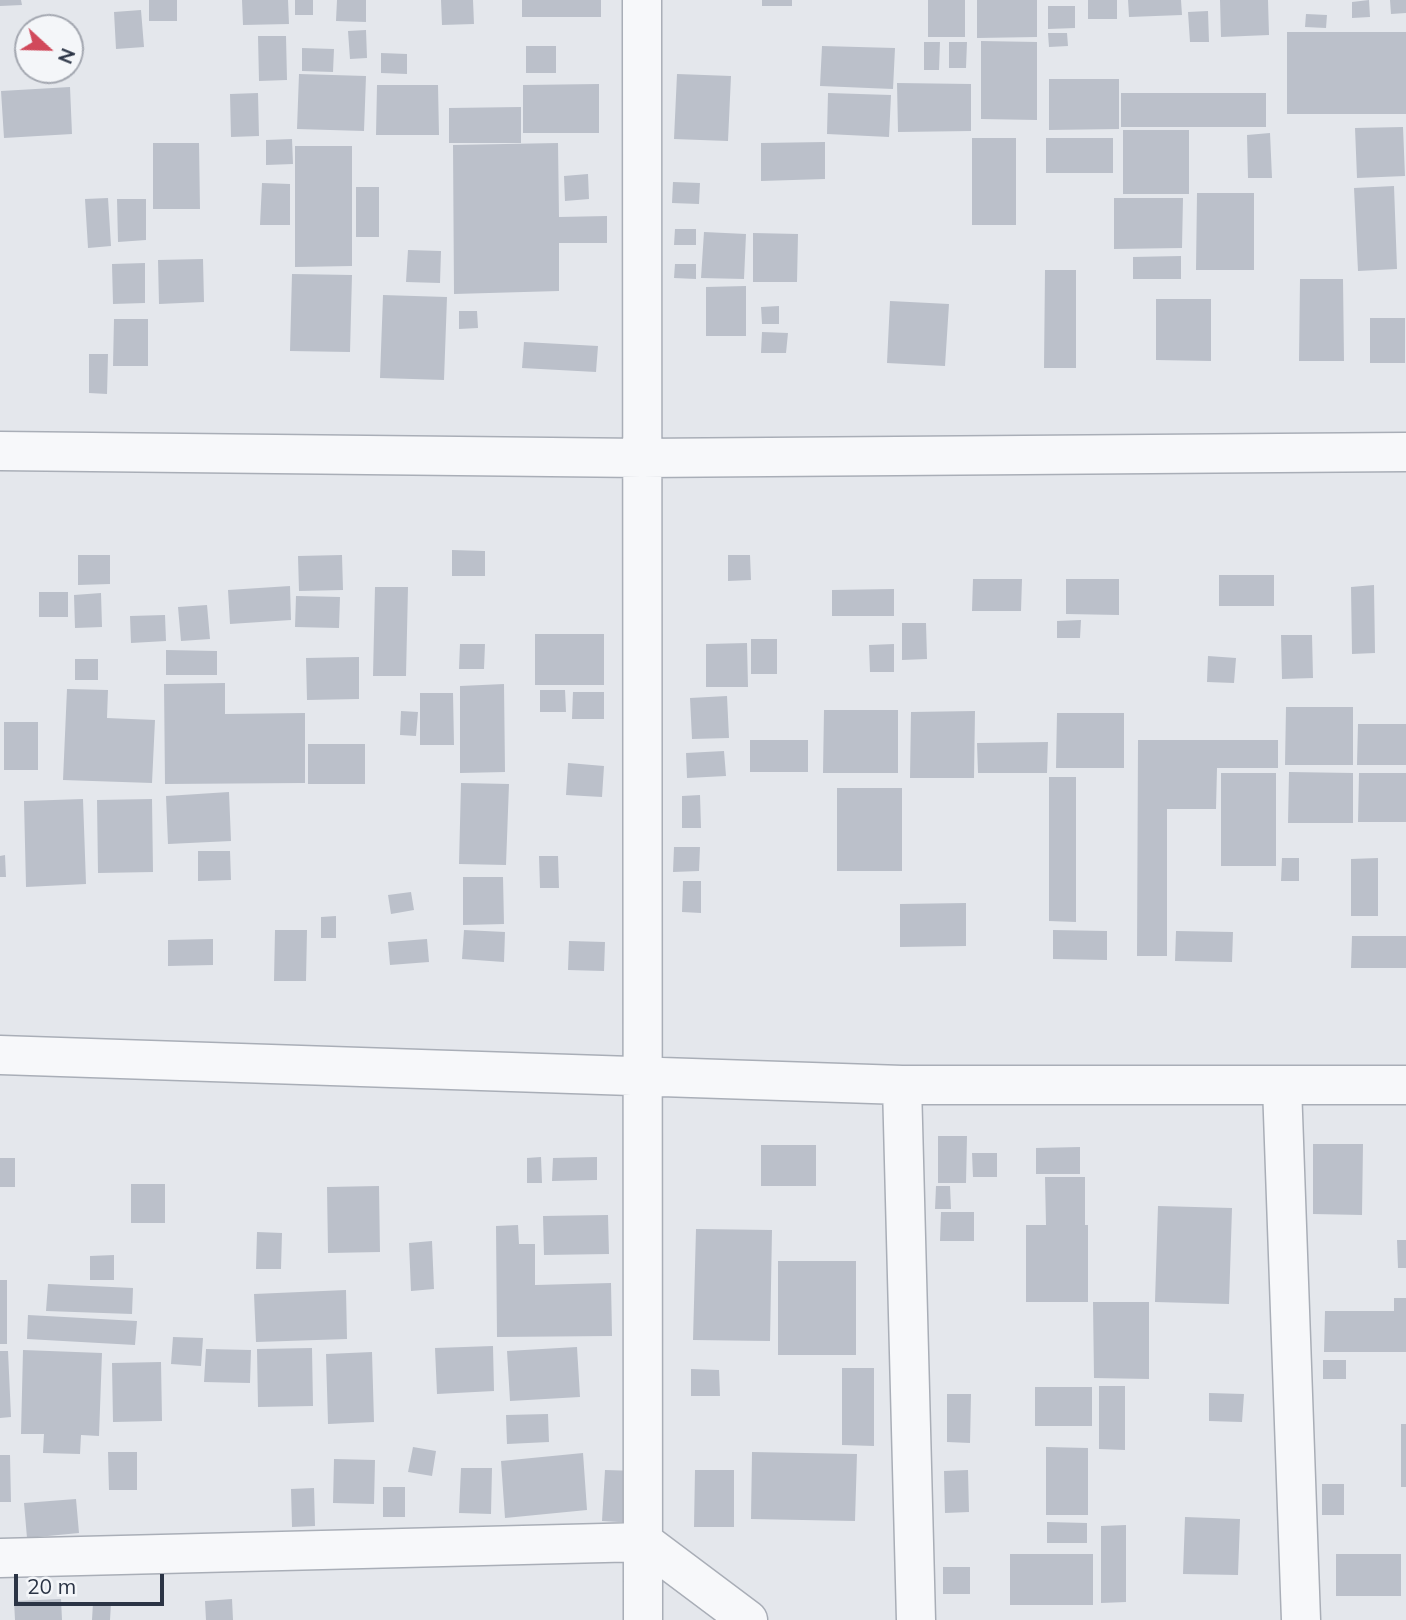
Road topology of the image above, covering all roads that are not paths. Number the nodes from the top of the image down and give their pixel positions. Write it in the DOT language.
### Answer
graph roads {
  1 [pos="642,0"];
  2 [pos="0,452"];
  3 [pos="1406,452"];
  4 [pos="642,458"];
  5 [pos="0,1055"];
  6 [pos="644,1076"];
  7 [pos="902,1085"];
  8 [pos="1406,1085"];
  9 [pos="1282,1086"];
  10 [pos="644,1542"];
  11 [pos="0,1558"];
  12 [pos="643,1620"];
  13 [pos="748,1620"];
  14 [pos="916,1620"];
  15 [pos="1301,1620"];
  1 -- 4 [label="street"];
  2 -- 4 [label="street"];
  3 -- 4 [label="street"];
  4 -- 6 [label="street"];
  5 -- 6 [label="street"];
  6 -- 7 [label="street"];
  6 -- 10 [label="street"];
  7 -- 9 [label="street"];
  7 -- 14 [label="street"];
  8 -- 9 [label="street"];
  9 -- 15 [label="street"];
  10 -- 11 [label="street"];
  10 -- 12 [label="street"];
  10 -- 13 [label="street"];
}
